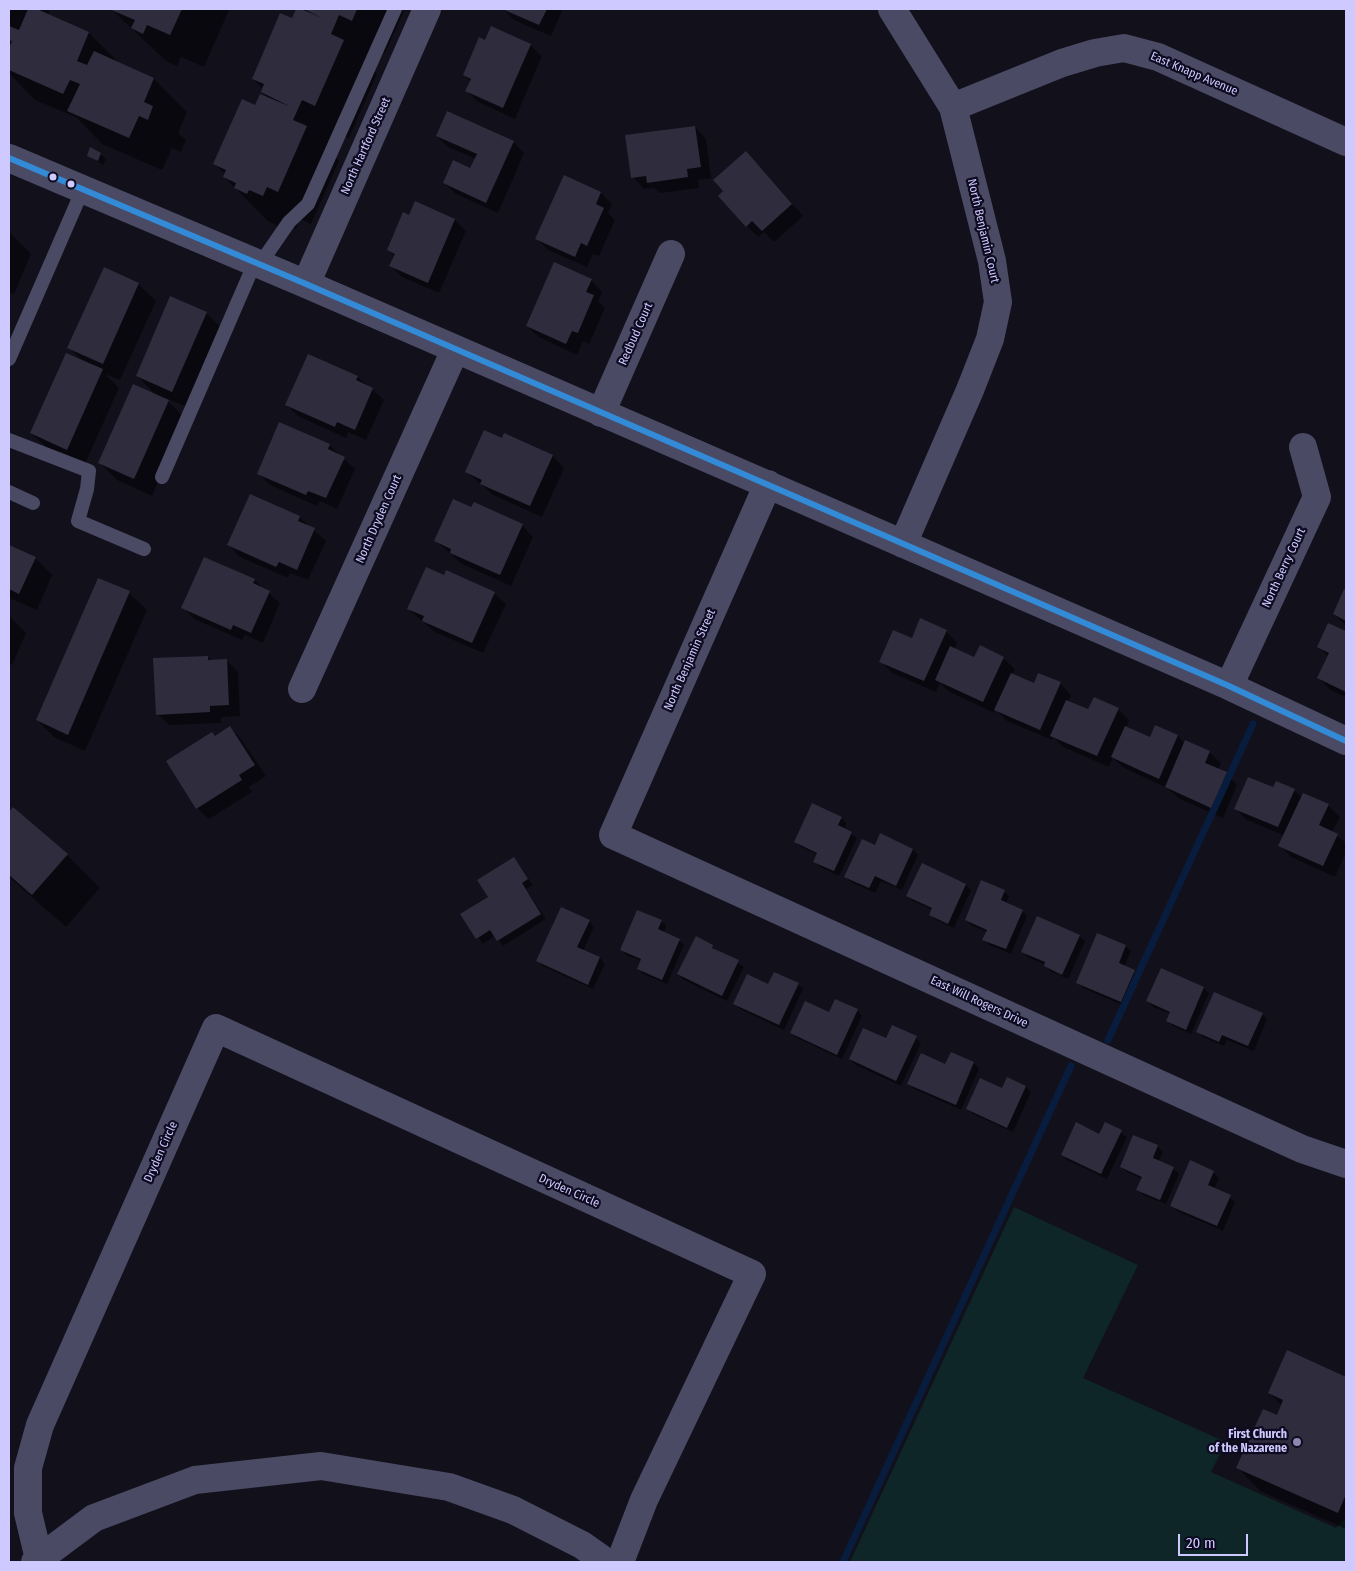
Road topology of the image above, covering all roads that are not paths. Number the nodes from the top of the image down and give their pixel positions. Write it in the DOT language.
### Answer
graph roads {
  1 [pos="395,9"];
  2 [pos="427,9"];
  3 [pos="892,9"];
  4 [pos="953,107"];
  5 [pos="1346,142"];
  6 [pos="9,158"];
  7 [pos="83,189"];
  8 [pos="670,254"];
  9 [pos="257,263"];
  10 [pos="306,284"];
  11 [pos="455,350"];
  12 [pos="9,359"];
  13 [pos="601,413"];
  14 [pos="9,440"];
  15 [pos="1303,447"];
  16 [pos="162,477"];
  17 [pos="768,484"];
  18 [pos="9,492"];
  19 [pos="33,503"];
  20 [pos="903,544"];
  21 [pos="144,549"];
  22 [pos="1229,686"];
  23 [pos="302,689"];
  24 [pos="1346,741"];
  25 [pos="614,835"];
  26 [pos="1346,1164"];
  27 [pos="37,1560"];
  28 [pos="606,1562"];
  29 [pos="620,1562"];
  1 -- 9 [label="lane"];
  2 -- 10 [label="street, North Hartford Street"];
  3 -- 4 [label="street, North Benjamin Court"];
  4 -- 5 [label="street, East Knapp Avenue"];
  4 -- 20 [label="street, North Benjamin Court"];
  6 -- 7 [label="street"];
  7 -- 9 [label="street"];
  7 -- 12 [label="lane"];
  8 -- 13 [label="street, Redbud Court"];
  9 -- 10 [label="street"];
  9 -- 16 [label="lane"];
  10 -- 11 [label="street"];
  11 -- 13 [label="street"];
  11 -- 23 [label="street, North Dryden Court"];
  13 -- 17 [label="street"];
  14 -- 21 [label="lane"];
  15 -- 22 [label="street, North Berry Court"];
  17 -- 20 [label="street"];
  17 -- 25 [label="street, North Benjamin Street"];
  18 -- 19 [label="lane"];
  20 -- 22 [label="street"];
  22 -- 24 [label="street"];
  25 -- 26 [label="street, East Will Rogers Drive"];
  27 -- 28 [label="street, Dryden Circle"];
  27 -- 29 [label="street, Dryden Circle"];
}
